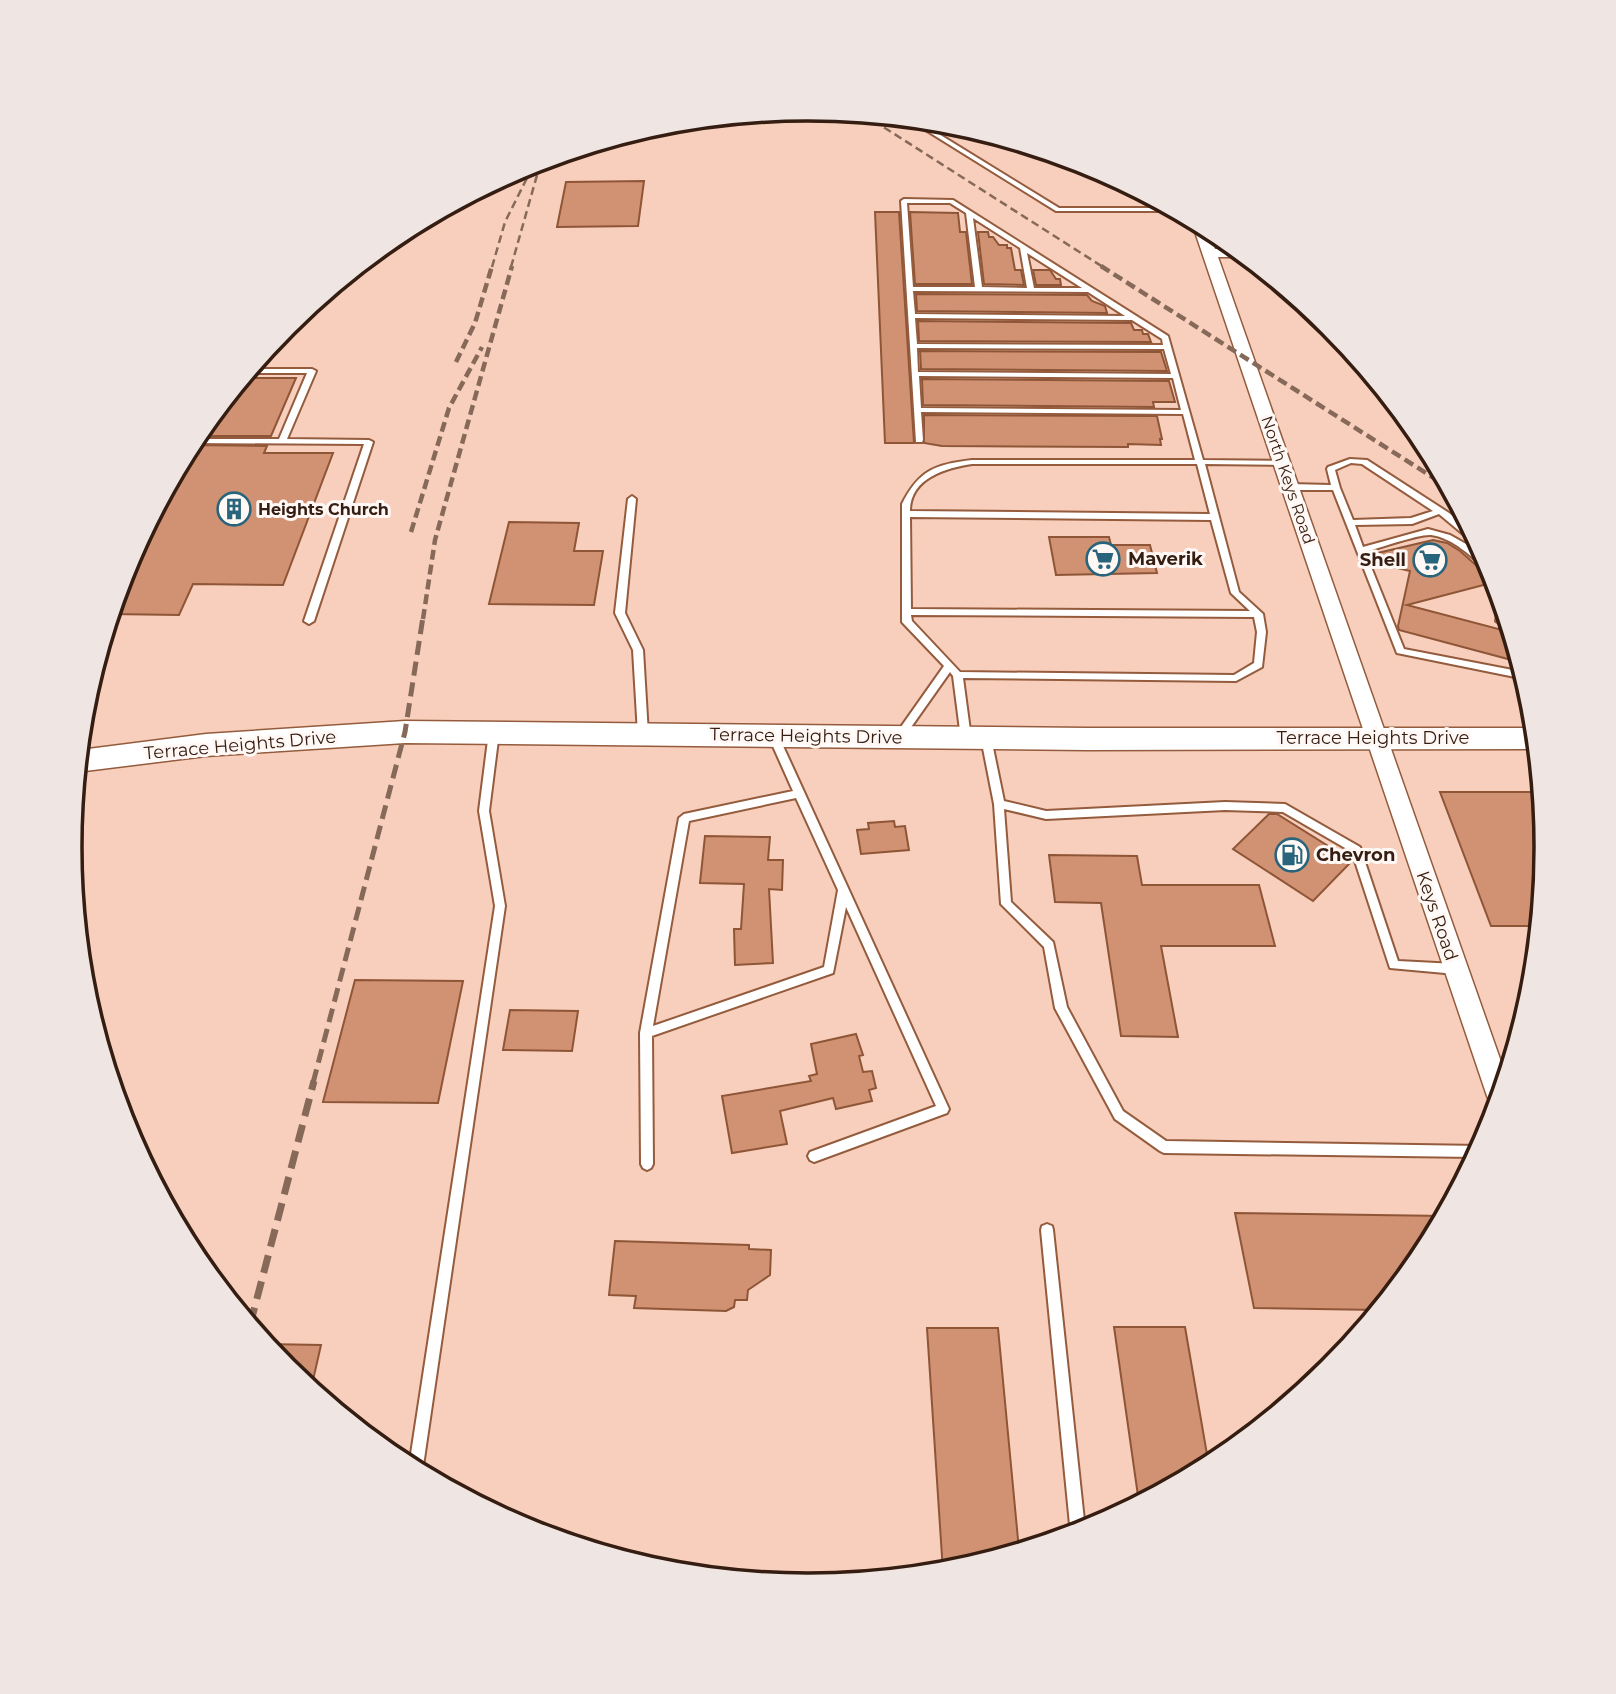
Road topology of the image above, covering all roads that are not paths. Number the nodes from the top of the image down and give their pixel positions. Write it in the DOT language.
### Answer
graph roads {
  1 [pos="932,132"];
  2 [pos="1156,210"];
  3 [pos="969,212"];
  4 [pos="1205,240"];
  5 [pos="1023,248"];
  6 [pos="1210,253"];
  7 [pos="1225,253"];
  8 [pos="910,289"];
  9 [pos="979,289"];
  10 [pos="1031,290"];
  11 [pos="1092,290"];
  12 [pos="911,316"];
  13 [pos="1133,318"];
  14 [pos="913,346"];
  15 [pos="1168,348"];
  16 [pos="260,371"];
  17 [pos="915,374"];
  18 [pos="1176,376"];
  19 [pos="917,410"];
  20 [pos="1186,412"];
  21 [pos="919,440"];
  22 [pos="207,441"];
  23 [pos="282,442"];
  24 [pos="1200,462"];
  25 [pos="1282,463"];
  26 [pos="1290,487"];
  27 [pos="1336,488"];
  28 [pos="632,499"];
  29 [pos="1440,511"];
  30 [pos="906,514"];
  31 [pos="1215,517"];
  32 [pos="1350,523"];
  33 [pos="1459,527"];
  34 [pos="1360,551"];
  35 [pos="1471,552"];
  36 [pos="907,612"];
  37 [pos="1258,614"];
  38 [pos="309,621"];
  39 [pos="949,666"];
  40 [pos="1513,674"];
  41 [pos="958,675"];
  42 [pos="494,733"];
  43 [pos="643,734"];
  44 [pos="773,735"];
  45 [pos="899,737"];
  46 [pos="1375,737"];
  47 [pos="976,738"];
  48 [pos="1526,739"];
  49 [pos="87,760"];
  50 [pos="800,793"];
  51 [pos="999,804"];
  52 [pos="843,891"];
  53 [pos="1456,969"];
  54 [pos="646,1033"];
  55 [pos="1495,1081"];
  56 [pos="1467,1151"];
  57 [pos="814,1156"];
  58 [pos="647,1164"];
  59 [pos="1047,1230"];
  60 [pos="418,1458"];
  61 [pos="1076,1522"];
  1 -- 2 [label="lane"];
  3 -- 5 [label="lane"];
  3 -- 8 [label="lane"];
  3 -- 9 [label="lane"];
  4 -- 6 [label="street, North Keys Road"];
  5 -- 10 [label="lane"];
  5 -- 11 [label="lane"];
  6 -- 7 [label="street"];
  6 -- 25 [label="street, North Keys Road"];
  8 -- 9 [label="lane"];
  8 -- 12 [label="lane"];
  9 -- 10 [label="lane"];
  10 -- 11 [label="lane"];
  11 -- 13 [label="lane"];
  12 -- 13 [label="lane"];
  12 -- 14 [label="lane"];
  13 -- 15 [label="lane"];
  14 -- 15 [label="lane"];
  14 -- 17 [label="lane"];
  15 -- 18 [label="lane"];
  16 -- 23 [label="lane"];
  17 -- 18 [label="lane"];
  17 -- 19 [label="lane"];
  18 -- 20 [label="lane"];
  19 -- 20 [label="lane"];
  19 -- 21 [label="lane"];
  20 -- 24 [label="lane"];
  22 -- 23 [label="lane"];
  23 -- 38 [label="lane"];
  24 -- 25 [label="lane"];
  24 -- 30 [label="lane"];
  24 -- 31 [label="lane"];
  25 -- 26 [label="street, North Keys Road"];
  26 -- 27 [label="lane"];
  26 -- 46 [label="street, North Keys Road"];
  27 -- 29 [label="lane"];
  27 -- 32 [label="lane"];
  28 -- 43 [label="lane"];
  29 -- 32 [label="lane"];
  29 -- 33 [label="lane"];
  30 -- 31 [label="lane"];
  30 -- 36 [label="lane"];
  31 -- 37 [label="lane"];
  32 -- 34 [label="lane"];
  34 -- 35 [label="lane"];
  34 -- 40 [label="lane"];
  36 -- 37 [label="lane"];
  36 -- 39 [label="lane"];
  37 -- 41 [label="lane"];
  39 -- 41 [label="lane"];
  39 -- 45 [label="lane"];
  41 -- 47 [label="lane"];
  42 -- 43 [label="main road, Terrace Heights Drive"];
  42 -- 49 [label="main road, Terrace Heights Drive"];
  42 -- 60 [label="lane"];
  43 -- 44 [label="main road, Terrace Heights Drive"];
  44 -- 45 [label="main road, Terrace Heights Drive"];
  44 -- 50 [label="lane"];
  45 -- 47 [label="main road, Terrace Heights Drive"];
  46 -- 47 [label="main road, Terrace Heights Drive"];
  46 -- 48 [label="main road, Terrace Heights Drive"];
  46 -- 53 [label="street, Keys Road"];
  47 -- 51 [label="lane"];
  50 -- 52 [label="lane"];
  50 -- 54 [label="lane"];
  51 -- 53 [label="lane"];
  51 -- 56 [label="lane"];
  52 -- 54 [label="lane"];
  52 -- 57 [label="lane"];
  53 -- 55 [label="street, Keys Road"];
  54 -- 58 [label="lane"];
  59 -- 61 [label="lane"];
}
